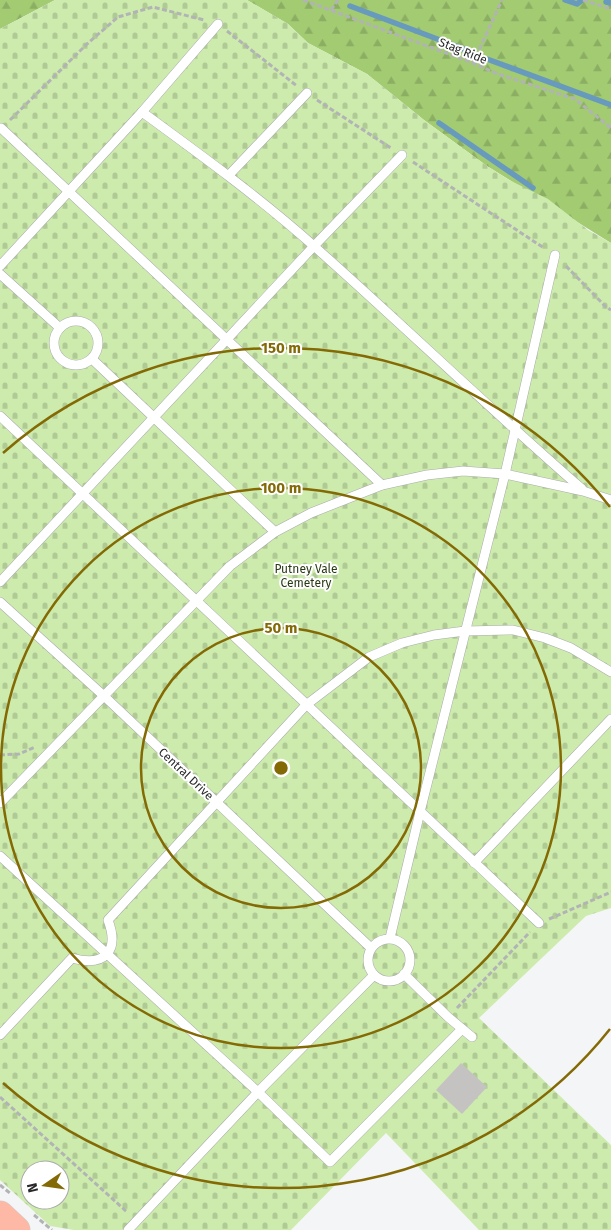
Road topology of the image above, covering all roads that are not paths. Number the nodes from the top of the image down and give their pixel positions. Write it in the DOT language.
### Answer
graph roads {
  1 [pos="218,24"];
  2 [pos="307,93"];
  3 [pos="142,112"];
  4 [pos="1,128"];
  5 [pos="402,155"];
  6 [pos="229,175"];
  7 [pos="69,191"];
  8 [pos="314,246"];
  9 [pos="555,255"];
  10 [pos="0,266"];
  11 [pos="0,274"];
  12 [pos="60,328"];
  13 [pos="227,341"];
  14 [pos="92,359"];
  15 [pos="0,416"];
  16 [pos="155,418"];
  17 [pos="515,430"];
  18 [pos="505,474"];
  19 [pos="382,485"];
  20 [pos="583,490"];
  21 [pos="83,495"];
  22 [pos="611,500"];
  23 [pos="275,532"];
  24 [pos="0,582"];
  25 [pos="0,602"];
  26 [pos="195,602"];
  27 [pos="465,631"];
  28 [pos="611,672"];
  29 [pos="104,696"];
  30 [pos="306,705"];
  31 [pos="611,719"];
  32 [pos="216,802"];
  33 [pos="0,803"];
  34 [pos="420,812"];
  35 [pos="0,856"];
  36 [pos="474,863"];
  37 [pos="538,923"];
  38 [pos="390,938"];
  39 [pos="371,948"];
  40 [pos="107,955"];
  41 [pos="374,974"];
  42 [pos="404,974"];
  43 [pos="462,1029"];
  44 [pos="0,1035"];
  45 [pos="472,1036"];
  46 [pos="258,1092"];
  47 [pos="0,1215"];
  48 [pos="16,1230"];
  49 [pos="128,1230"];
  1 -- 3 [label="lane"];
  2 -- 6 [label="lane"];
  3 -- 6 [label="lane"];
  3 -- 7 [label="lane"];
  4 -- 7 [label="lane"];
  5 -- 8 [label="lane"];
  6 -- 8 [label="lane"];
  7 -- 10 [label="lane"];
  7 -- 13 [label="lane"];
  8 -- 13 [label="lane"];
  8 -- 17 [label="lane"];
  9 -- 17 [label="lane"];
  11 -- 12 [label="lane"];
  12 -- 14 [label="lane"];
  12 -- 14 [label="lane"];
  13 -- 16 [label="lane"];
  13 -- 19 [label="lane"];
  14 -- 16 [label="lane"];
  15 -- 21 [label="lane"];
  16 -- 21 [label="lane"];
  16 -- 23 [label="lane"];
  17 -- 18 [label="lane"];
  17 -- 20 [label="lane"];
  18 -- 19 [label="lane"];
  18 -- 20 [label="lane"];
  18 -- 27 [label="lane"];
  19 -- 23 [label="lane"];
  20 -- 22 [label="lane"];
  21 -- 24 [label="lane"];
  21 -- 26 [label="lane"];
  23 -- 26 [label="lane"];
  25 -- 29 [label="lane, Central Drive"];
  26 -- 29 [label="lane"];
  26 -- 30 [label="lane"];
  27 -- 28 [label="lane"];
  27 -- 30 [label="lane"];
  27 -- 34 [label="lane"];
  29 -- 32 [label="lane, Central Drive"];
  29 -- 33 [label="lane"];
  30 -- 32 [label="lane"];
  30 -- 34 [label="lane"];
  31 -- 36 [label="lane"];
  32 -- 39 [label="lane, Central Drive"];
  32 -- 40 [label="lane"];
  34 -- 36 [label="lane"];
  34 -- 38 [label="lane"];
  35 -- 40 [label="lane"];
  36 -- 37 [label="lane"];
  38 -- 39 [label="lane"];
  38 -- 42 [label="lane"];
  39 -- 41 [label="lane"];
  40 -- 44 [label="lane"];
  40 -- 46 [label="lane"];
  41 -- 42 [label="lane"];
  41 -- 46 [label="lane"];
  42 -- 43 [label="lane"];
  43 -- 45 [label="lane"];
  43 -- 46 [label="lane"];
  46 -- 49 [label="lane"];
  47 -- 48 [label="highway"];
}
